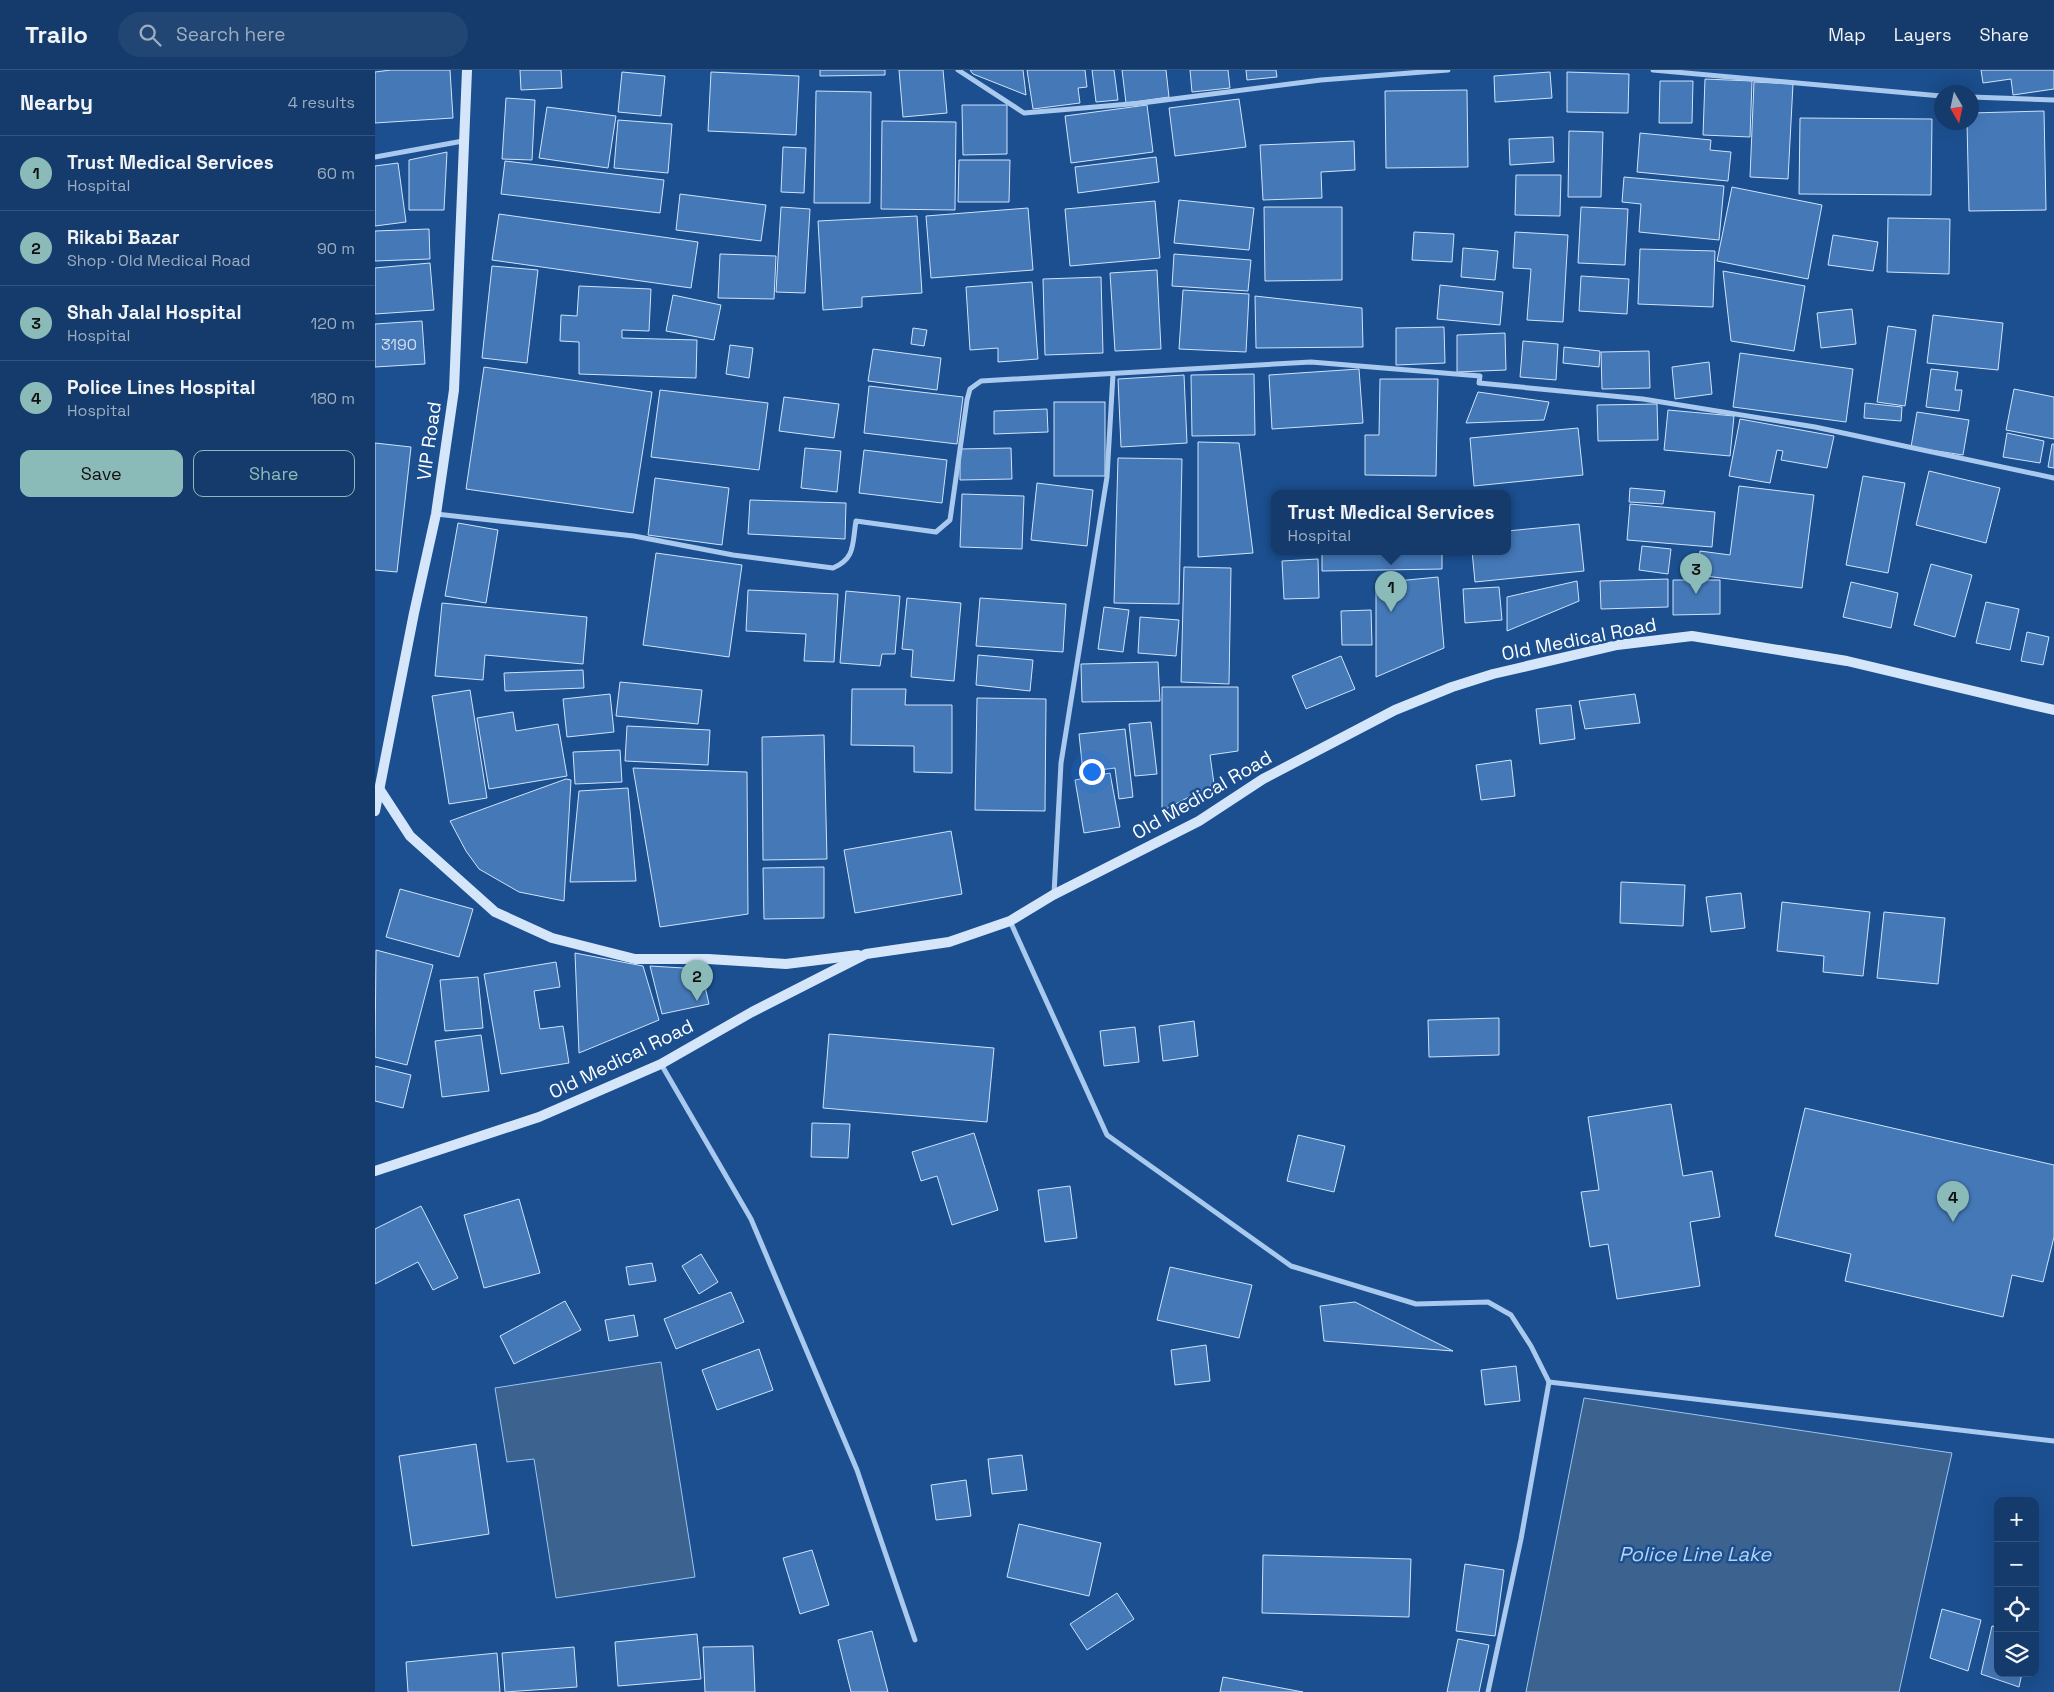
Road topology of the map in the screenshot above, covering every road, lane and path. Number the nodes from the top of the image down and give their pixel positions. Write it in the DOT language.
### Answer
graph roads {
  1 [pos="467,70"];
  2 [pos="958,70"];
  3 [pos="1448,70"];
  4 [pos="1653,70"];
  5 [pos="1934,95"];
  6 [pos="1979,97"];
  7 [pos="2054,100"];
  8 [pos="463,141"];
  9 [pos="375,158"];
  10 [pos="1113,374"];
  11 [pos="2054,478"];
  12 [pos="436,514"];
  13 [pos="2054,710"];
  14 [pos="380,790"];
  15 [pos="375,811"];
  16 [pos="1053,895"];
  17 [pos="1010,921"];
  18 [pos="866,954"];
  19 [pos="661,1064"];
  20 [pos="375,1172"];
  21 [pos="1549,1382"];
  22 [pos="2054,1441"];
  23 [pos="915,1640"];
  24 [pos="1488,1692"];
  1 -- 8 [label="street, VIP Road"];
  2 -- 3 [label="street"];
  4 -- 5 [label="street"];
  6 -- 7 [label="street"];
  8 -- 9 [label="street"];
  8 -- 12 [label="street, VIP Road"];
  10 -- 11 [label="street"];
  10 -- 12 [label="street"];
  10 -- 16 [label="street"];
  12 -- 14 [label="street, VIP Road"];
  13 -- 16 [label="street, Old Medical Road"];
  14 -- 15 [label="street, VIP Road"];
  14 -- 18 [label="street"];
  16 -- 17 [label="street, Old Medical Road"];
  17 -- 18 [label="street, Old Medical Road"];
  17 -- 21 [label="street"];
  18 -- 19 [label="street, Old Medical Road"];
  19 -- 20 [label="street, Old Medical Road"];
  19 -- 23 [label="street"];
  21 -- 22 [label="street"];
  21 -- 24 [label="street"];
}
